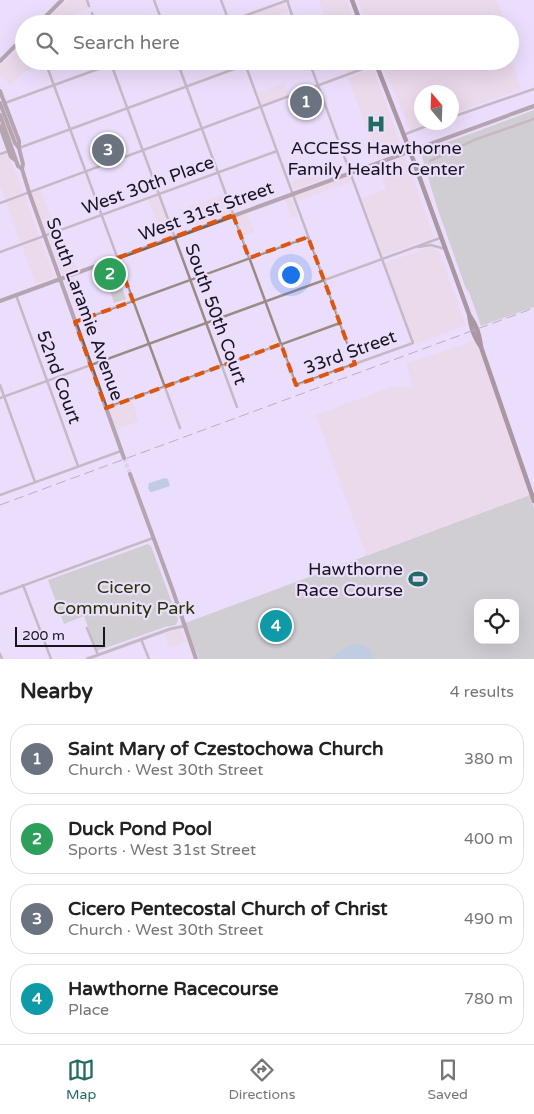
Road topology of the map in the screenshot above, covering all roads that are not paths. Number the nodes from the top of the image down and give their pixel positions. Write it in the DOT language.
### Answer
graph roads {
  1 [pos="62,0"];
  2 [pos="87,0"];
  3 [pos="154,0"];
  4 [pos="221,0"];
  5 [pos="287,0"];
  6 [pos="352,0"];
  7 [pos="89,6"];
  8 [pos="47,15"];
  9 [pos="160,15"];
  10 [pos="226,15"];
  11 [pos="249,15"];
  12 [pos="292,15"];
  13 [pos="358,15"];
  14 [pos="15,47"];
  15 [pos="0,61"];
  16 [pos="47,70"];
  17 [pos="92,70"];
  18 [pos="113,70"];
  19 [pos="180,70"];
  20 [pos="226,70"];
  21 [pos="247,70"];
  22 [pos="312,70"];
  23 [pos="358,70"];
  24 [pos="379,70"];
  25 [pos="53,85"];
  26 [pos="186,86"];
  27 [pos="318,86"];
  28 [pos="534,89"];
  29 [pos="0,91"];
  30 [pos="2,103"];
  31 [pos="534,106"];
  32 [pos="261,107"];
  33 [pos="127,108"];
  34 [pos="459,114"];
  35 [pos="0,115"];
  36 [pos="534,119"];
  37 [pos="0,126"];
  38 [pos="70,129"];
  39 [pos="202,129"];
  40 [pos="415,130"];
  41 [pos="404,134"];
  42 [pos="19,148"];
  43 [pos="142,150"];
  44 [pos="9,151"];
  45 [pos="277,151"];
  46 [pos="410,151"];
  47 [pos="0,154"];
  48 [pos="16,161"];
  49 [pos="430,161"];
  50 [pos="22,169"];
  51 [pos="85,172"];
  52 [pos="218,172"];
  53 [pos="351,172"];
  54 [pos="28,192"];
  55 [pos="159,194"];
  56 [pos="292,194"];
  57 [pos="0,203"];
  58 [pos="101,215"];
  59 [pos="233,215"];
  60 [pos="44,236"];
  61 [pos="308,236"];
  62 [pos="174,237"];
  63 [pos="441,238"];
  64 [pos="412,248"];
  65 [pos="445,249"];
  66 [pos="0,252"];
  67 [pos="117,258"];
  68 [pos="249,258"];
  69 [pos="382,259"];
  70 [pos="60,280"];
  71 [pos="190,280"];
  72 [pos="324,280"];
  73 [pos="16,295"];
  74 [pos="0,301"];
  75 [pos="133,301"];
  76 [pos="265,301"];
  77 [pos="75,322"];
  78 [pos="206,323"];
  79 [pos="340,323"];
  80 [pos="149,344"];
  81 [pos="281,344"];
  82 [pos="355,364"];
  83 [pos="90,365"];
  84 [pos="222,366"];
  85 [pos="47,381"];
  86 [pos="0,385"];
  87 [pos="164,387"];
  88 [pos="4,397"];
  89 [pos="0,398"];
  90 [pos="237,407"];
  91 [pos="106,408"];
  92 [pos="180,428"];
  93 [pos="121,451"];
  94 [pos="124,458"];
  95 [pos="78,466"];
  96 [pos="130,474"];
  97 [pos="35,482"];
  98 [pos="0,496"];
  99 [pos="534,501"];
  100 [pos="153,538"];
  101 [pos="24,585"];
  102 [pos="0,594"];
  103 [pos="185,626"];
  104 [pos="87,628"];
  105 [pos="141,639"];
  106 [pos="0,654"];
  107 [pos="99,656"];
  108 [pos="2,659"];
  109 [pos="51,659"];
  110 [pos="87,659"];
  111 [pos="149,659"];
  112 [pos="196,659"];
  1 -- 8 [label="main road"];
  2 -- 7 [label="street"];
  3 -- 9 [label="street"];
  4 -- 10 [label="street"];
  5 -- 11 [label="street"];
  5 -- 12 [label="street"];
  6 -- 13 [label="main road"];
  14 -- 15 [label="main road"];
  16 -- 25 [label="street"];
  17 -- 25 [label="street"];
  18 -- 33 [label="street, South 50th Court"];
  19 -- 26 [label="street"];
  20 -- 26 [label="street"];
  21 -- 32 [label="street"];
  22 -- 27 [label="street"];
  23 -- 27 [label="street"];
  24 -- 41 [label="main road"];
  25 -- 30 [label="street"];
  25 -- 38 [label="street"];
  26 -- 33 [label="street"];
  26 -- 39 [label="street"];
  27 -- 32 [label="street"];
  27 -- 53 [label="street"];
  28 -- 34 [label="street"];
  29 -- 30 [label="main road, South Laramie Avenue"];
  30 -- 42 [label="main road, South Laramie Avenue"];
  31 -- 46 [label="main road, West 31st Street"];
  32 -- 39 [label="street"];
  32 -- 45 [label="street"];
  33 -- 38 [label="street"];
  33 -- 43 [label="street, South 50th Court"];
  35 -- 48 [label="main road, South Laramie Avenue"];
  36 -- 49 [label="street"];
  37 -- 44 [label="main road"];
  38 -- 42 [label="street"];
  38 -- 51 [label="street"];
  39 -- 43 [label="street"];
  39 -- 52 [label="street"];
  40 -- 41 [label="street"];
  41 -- 46 [label="main road"];
  42 -- 50 [label="main road, South Laramie Avenue"];
  43 -- 51 [label="street"];
  43 -- 55 [label="street, South 50th Court"];
  44 -- 47 [label="street"];
  44 -- 48 [label="main road"];
  45 -- 52 [label="street, West 30th Place"];
  45 -- 56 [label="street"];
  46 -- 53 [label="main road, West 31st Street"];
  46 -- 63 [label="main road"];
  48 -- 50 [label="main road, South Laramie Avenue"];
  50 -- 54 [label="main road, South Laramie Avenue"];
  51 -- 54 [label="street"];
  51 -- 58 [label="street"];
  52 -- 55 [label="street, West 30th Place"];
  52 -- 59 [label="street"];
  53 -- 56 [label="main road, West 31st Street"];
  53 -- 69 [label="street"];
  54 -- 57 [label="street"];
  54 -- 60 [label="main road, South Laramie Avenue"];
  55 -- 58 [label="street, West 30th Place"];
  55 -- 62 [label="street, South 50th Court"];
  56 -- 59 [label="main road, West 31st Street"];
  56 -- 61 [label="street"];
  58 -- 60 [label="street, West 30th Place"];
  58 -- 67 [label="street"];
  59 -- 62 [label="main road, West 31st Street"];
  59 -- 68 [label="street"];
  60 -- 66 [label="street, West 30th Place"];
  60 -- 70 [label="main road, South Laramie Avenue"];
  61 -- 68 [label="street"];
  61 -- 72 [label="street"];
  62 -- 67 [label="main road, West 31st Street"];
  62 -- 71 [label="street, South 50th Court"];
  63 -- 64 [label="street"];
  63 -- 65 [label="main road"];
  64 -- 65 [label="street"];
  64 -- 69 [label="street"];
  65 -- 99 [label="main road"];
  67 -- 70 [label="main road, West 31st Street"];
  67 -- 75 [label="street"];
  68 -- 71 [label="street"];
  68 -- 76 [label="street"];
  69 -- 72 [label="street"];
  69 -- 82 [label="street, 33rd Street"];
  70 -- 73 [label="main road, West 31st Street"];
  70 -- 77 [label="main road, South Laramie Avenue"];
  71 -- 75 [label="street"];
  71 -- 78 [label="street, South 50th Court"];
  72 -- 76 [label="street"];
  72 -- 79 [label="street"];
  73 -- 74 [label="main road, West 31st Street"];
  73 -- 85 [label="street, 52nd Court"];
  75 -- 77 [label="street"];
  75 -- 80 [label="street"];
  76 -- 78 [label="street"];
  76 -- 81 [label="street"];
  77 -- 83 [label="main road, South Laramie Avenue"];
  78 -- 80 [label="street"];
  78 -- 84 [label="street, South 50th Court"];
  79 -- 81 [label="street"];
  79 -- 82 [label="street"];
  80 -- 83 [label="street"];
  80 -- 87 [label="street"];
  81 -- 82 [label="street, 33rd Street"];
  81 -- 84 [label="street"];
  83 -- 85 [label="street"];
  83 -- 91 [label="main road, South Laramie Avenue"];
  84 -- 87 [label="street"];
  84 -- 90 [label="street, South 50th Court"];
  85 -- 88 [label="street"];
  85 -- 95 [label="street, 52nd Court"];
  86 -- 88 [label="street"];
  87 -- 91 [label="street"];
  87 -- 92 [label="street"];
  88 -- 89 [label="street"];
  88 -- 97 [label="street"];
  91 -- 93 [label="main road, South Laramie Avenue"];
  93 -- 94 [label="main road, South Laramie Avenue"];
  93 -- 95 [label="street"];
  95 -- 97 [label="street"];
  96 -- 100 [label="main road"];
  97 -- 98 [label="street"];
  100 -- 101 [label="street"];
  100 -- 103 [label="main road"];
  101 -- 102 [label="street"];
  101 -- 109 [label="street"];
  103 -- 105 [label="street"];
  103 -- 112 [label="main road"];
  104 -- 107 [label="street"];
  105 -- 107 [label="street"];
  105 -- 111 [label="street"];
  106 -- 108 [label="street"];
  107 -- 110 [label="street"];
}
